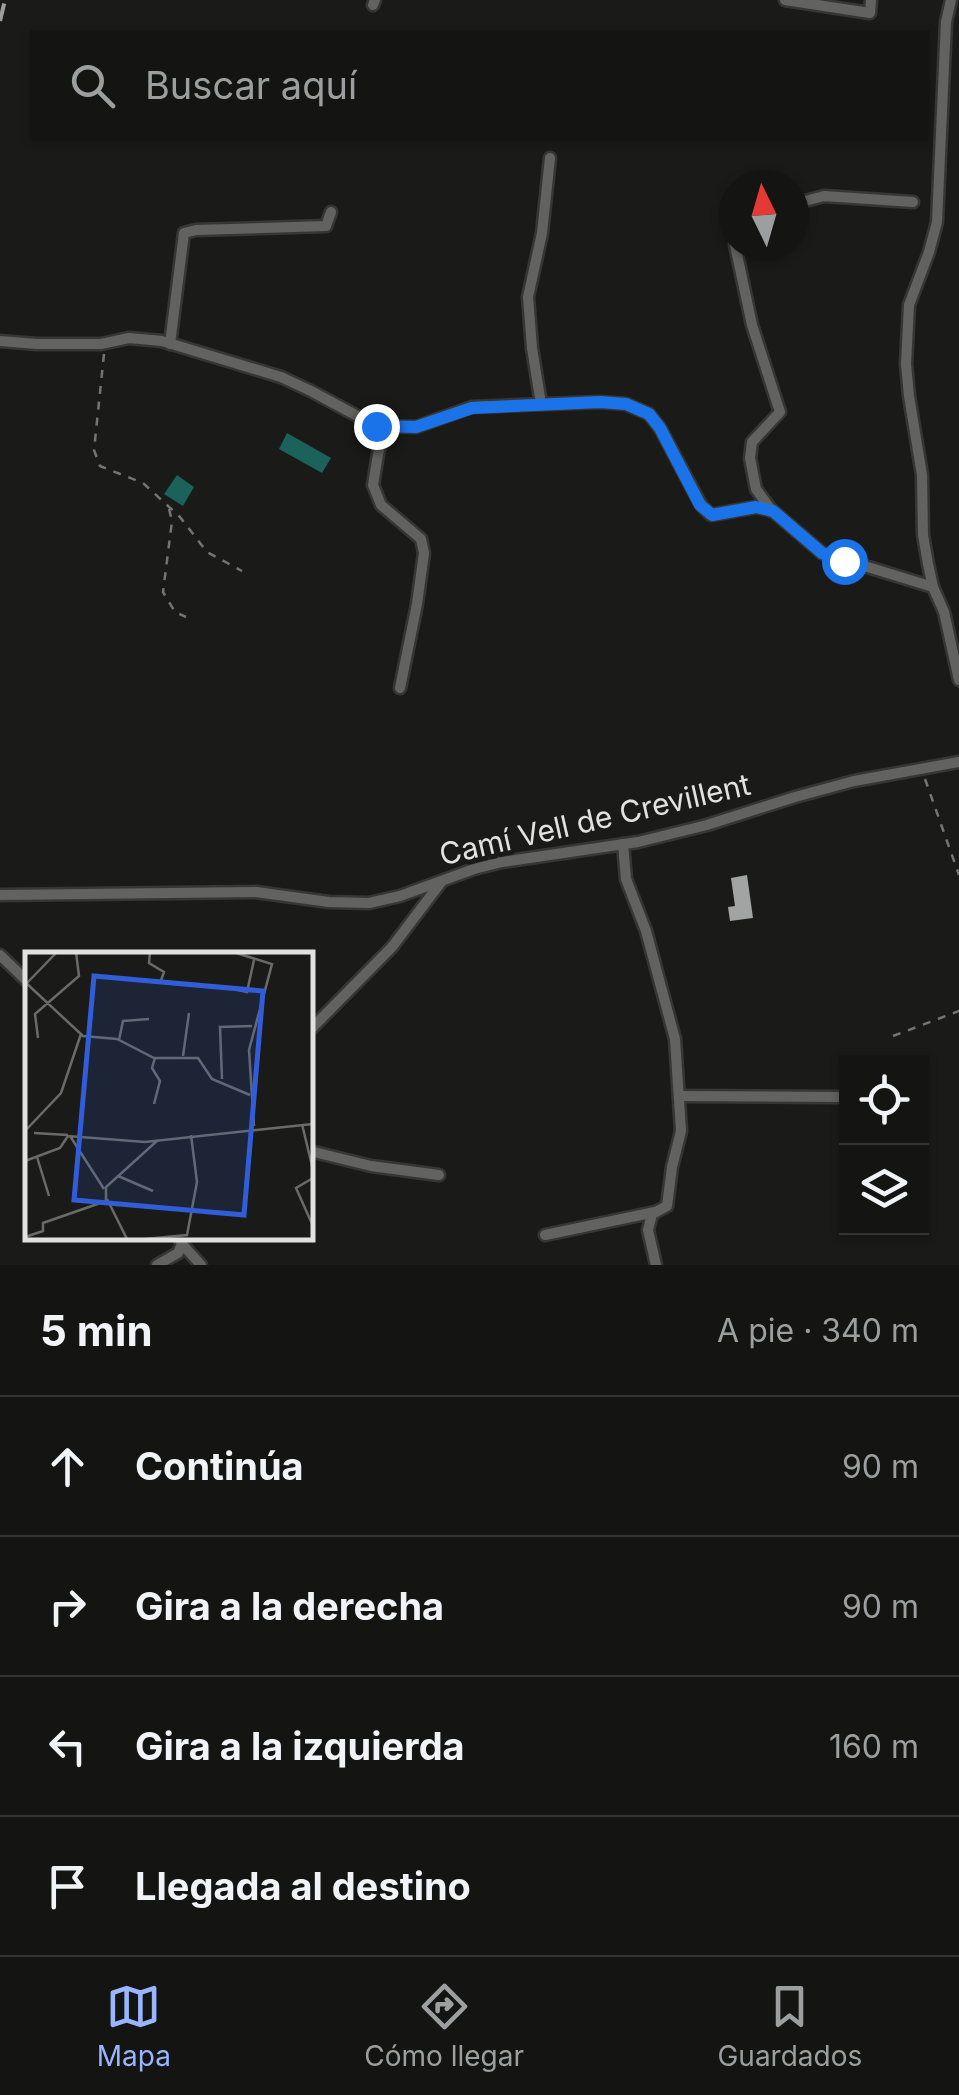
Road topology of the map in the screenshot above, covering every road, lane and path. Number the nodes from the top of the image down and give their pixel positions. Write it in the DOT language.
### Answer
graph roads {
  1 [pos="785,0"];
  2 [pos="871,0"];
  3 [pos="951,0"];
  4 [pos="550,158"];
  5 [pos="809,200"];
  6 [pos="913,202"];
  7 [pos="331,212"];
  8 [pos="739,260"];
  9 [pos="0,341"];
  10 [pos="105,343"];
  11 [pos="170,344"];
  12 [pos="541,404"];
  13 [pos="386,426"];
  14 [pos="168,508"];
  15 [pos="773,511"];
  16 [pos="242,571"];
  17 [pos="933,587"];
  18 [pos="186,618"];
  19 [pos="959,680"];
  20 [pos="400,688"];
  21 [pos="959,762"];
  22 [pos="921,768"];
  23 [pos="623,844"];
  24 [pos="959,875"];
  25 [pos="442,880"];
  26 [pos="0,894"];
  27 [pos="0,955"];
  28 [pos="25,979"];
  29 [pos="959,1011"];
  30 [pos="312,1028"];
  31 [pos="892,1036"];
  32 [pos="679,1096"];
  33 [pos="839,1097"];
  34 [pos="312,1152"];
  35 [pos="439,1174"];
  36 [pos="656,1212"];
  37 [pos="545,1235"];
  38 [pos="181,1241"];
  39 [pos="157,1265"];
  40 [pos="201,1265"];
  41 [pos="656,1265"];
  1 -- 2 [label="street"];
  3 -- 17 [label="street"];
  4 -- 12 [label="street"];
  5 -- 6 [label="street"];
  7 -- 11 [label="street"];
  8 -- 15 [label="street"];
  9 -- 10 [label="street"];
  10 -- 11 [label="street"];
  10 -- 14 [label="path"];
  11 -- 13 [label="street"];
  12 -- 13 [label="street"];
  12 -- 15 [label="street"];
  13 -- 20 [label="street"];
  14 -- 16 [label="path"];
  14 -- 18 [label="path"];
  15 -- 17 [label="street"];
  17 -- 19 [label="street"];
  21 -- 22 [label="street, Camí Vell de Crevillent"];
  22 -- 23 [label="street, Camí Vell de Crevillent"];
  22 -- 24 [label="path"];
  23 -- 25 [label="street, Camí Vell de Crevillent"];
  23 -- 32 [label="street"];
  25 -- 26 [label="street, Camí Vell de Crevillent"];
  25 -- 30 [label="street"];
  27 -- 28 [label="street"];
  29 -- 31 [label="path"];
  32 -- 33 [label="street"];
  32 -- 36 [label="street"];
  34 -- 35 [label="street"];
  36 -- 37 [label="street"];
  36 -- 41 [label="street"];
  38 -- 39 [label="street"];
  38 -- 40 [label="street"];
}
